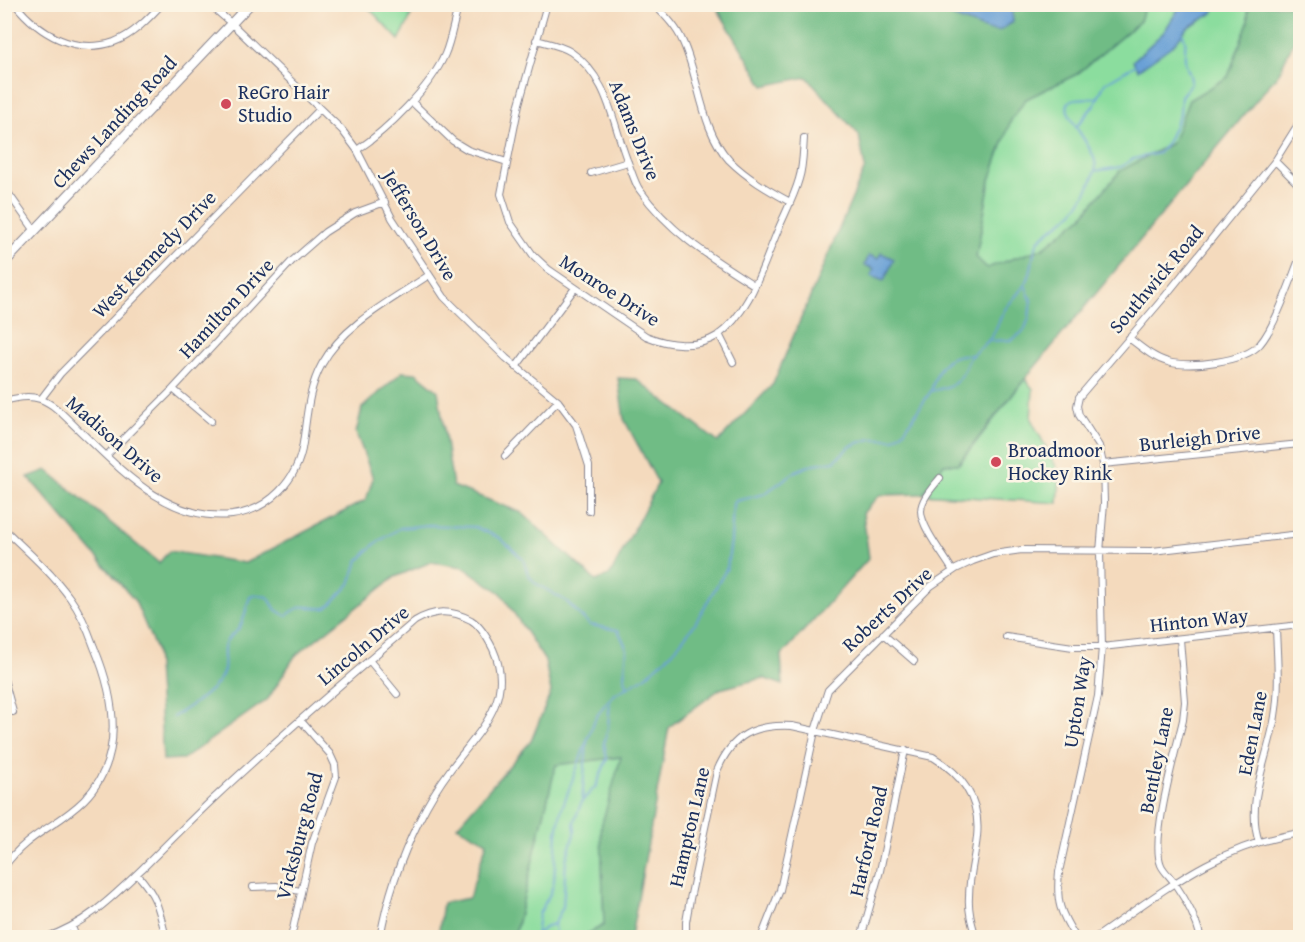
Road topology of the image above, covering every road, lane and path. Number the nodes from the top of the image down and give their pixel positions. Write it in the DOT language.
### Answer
graph roads {
  1 [pos="162,4"];
  2 [pos="209,4"];
  3 [pos="250,4"];
  4 [pos="459,4"];
  5 [pos="548,4"];
  6 [pos="653,4"];
  7 [pos="16,6"];
  8 [pos="232,24"];
  9 [pos="536,40"];
  10 [pos="412,102"];
  11 [pos="320,109"];
  12 [pos="1300,121"];
  13 [pos="804,138"];
  14 [pos="357,150"];
  15 [pos="1275,160"];
  16 [pos="507,162"];
  17 [pos="628,162"];
  18 [pos="591,173"];
  19 [pos="1300,186"];
  20 [pos="4,187"];
  21 [pos="790,201"];
  22 [pos="385,202"];
  23 [pos="35,231"];
  24 [pos="1300,257"];
  25 [pos="4,263"];
  26 [pos="429,275"];
  27 [pos="754,285"];
  28 [pos="575,288"];
  29 [pos="719,334"];
  30 [pos="1129,338"];
  31 [pos="733,362"];
  32 [pos="516,367"];
  33 [pos="173,389"];
  34 [pos="41,399"];
  35 [pos="4,401"];
  36 [pos="558,401"];
  37 [pos="211,421"];
  38 [pos="1300,444"];
  39 [pos="106,456"];
  40 [pos="505,456"];
  41 [pos="1103,464"];
  42 [pos="940,478"];
  43 [pos="589,511"];
  44 [pos="4,529"];
  45 [pos="1300,534"];
  46 [pos="1100,552"];
  47 [pos="953,571"];
  48 [pos="1300,625"];
  49 [pos="1276,628"];
  50 [pos="883,634"];
  51 [pos="1006,637"];
  52 [pos="1180,639"];
  53 [pos="1102,647"];
  54 [pos="369,660"];
  55 [pos="914,661"];
  56 [pos="4,679"];
  57 [pos="397,694"];
  58 [pos="13,712"];
  59 [pos="300,720"];
  60 [pos="815,731"];
  61 [pos="905,750"];
  62 [pos="1300,834"];
  63 [pos="1259,842"];
  64 [pos="4,867"];
  65 [pos="137,874"];
  66 [pos="1175,883"];
  67 [pos="253,887"];
  68 [pos="300,891"];
  69 [pos="72,926"];
  70 [pos="44,938"];
  71 [pos="76,938"];
  72 [pos="166,938"];
  73 [pos="291,938"];
  74 [pos="380,938"];
  75 [pos="686,938"];
  76 [pos="761,938"];
  77 [pos="861,938"];
  78 [pos="976,938"];
  79 [pos="1076,938"];
  80 [pos="1095,938"];
  81 [pos="1201,938"];
  1 -- 7 [label="street"];
  2 -- 8 [label="street, Jefferson Drive"];
  3 -- 8 [label="main road, Chews Landing Road"];
  4 -- 10 [label="street"];
  5 -- 9 [label="street, Monroe Drive"];
  6 -- 21 [label="street"];
  8 -- 11 [label="street, Jefferson Drive"];
  8 -- 23 [label="main road, Chews Landing Road"];
  9 -- 16 [label="street, Monroe Drive"];
  9 -- 17 [label="street, Adams Drive"];
  10 -- 14 [label="street"];
  10 -- 16 [label="street"];
  11 -- 14 [label="street, Jefferson Drive"];
  11 -- 34 [label="street, West Kennedy Drive"];
  12 -- 15 [label="street, Southwick Road"];
  13 -- 21 [label="street, Monroe Drive"];
  14 -- 22 [label="street, Jefferson Drive"];
  15 -- 19 [label="street"];
  15 -- 30 [label="street, Southwick Road"];
  16 -- 28 [label="street, Monroe Drive"];
  17 -- 18 [label="street"];
  17 -- 27 [label="street, Adams Drive"];
  20 -- 23 [label="street"];
  21 -- 27 [label="street, Monroe Drive"];
  22 -- 26 [label="street, Jefferson Drive"];
  22 -- 33 [label="street, Hamilton Drive"];
  23 -- 25 [label="main road, Chews Landing Road"];
  24 -- 30 [label="street"];
  26 -- 32 [label="street, Jefferson Drive"];
  26 -- 39 [label="street, Madison Drive"];
  27 -- 29 [label="street, Monroe Drive"];
  28 -- 29 [label="street, Monroe Drive"];
  28 -- 32 [label="street"];
  29 -- 31 [label="street"];
  30 -- 41 [label="street, Southwick Road"];
  32 -- 36 [label="street, Jefferson Drive"];
  33 -- 37 [label="street"];
  33 -- 39 [label="street, Hamilton Drive"];
  34 -- 35 [label="street"];
  34 -- 39 [label="street, Madison Drive"];
  36 -- 40 [label="street"];
  36 -- 43 [label="street, Jefferson Drive"];
  38 -- 41 [label="street, Burleigh Drive"];
  41 -- 46 [label="street, Upton Way"];
  42 -- 47 [label="street"];
  44 -- 64 [label="street"];
  45 -- 46 [label="street, Roberts Drive"];
  46 -- 47 [label="street, Roberts Drive"];
  46 -- 53 [label="street, Upton Way"];
  47 -- 50 [label="street, Roberts Drive"];
  48 -- 49 [label="street, Hinton Way"];
  49 -- 52 [label="street, Hinton Way"];
  49 -- 63 [label="street, Eden Lane"];
  50 -- 55 [label="street"];
  50 -- 60 [label="street, Roberts Drive"];
  51 -- 53 [label="street, Hinton Way"];
  52 -- 53 [label="street, Hinton Way"];
  52 -- 66 [label="street, Bentley Lane"];
  53 -- 79 [label="street, Upton Way"];
  54 -- 57 [label="street"];
  54 -- 59 [label="street, Lincoln Drive"];
  54 -- 74 [label="street, Lincoln Drive"];
  56 -- 58 [label="street"];
  59 -- 65 [label="street, Lincoln Drive"];
  59 -- 68 [label="street, Vicksburg Road"];
  60 -- 61 [label="street, Hampton Lane"];
  60 -- 75 [label="street, Hampton Lane"];
  60 -- 76 [label="street, Roberts Drive"];
  61 -- 77 [label="street, Harford Road"];
  61 -- 78 [label="street, Hampton Lane"];
  62 -- 63 [label="street"];
  63 -- 66 [label="street"];
  65 -- 69 [label="street, Lincoln Drive"];
  65 -- 72 [label="street"];
  66 -- 80 [label="street"];
  66 -- 81 [label="street, Bentley Lane"];
  67 -- 68 [label="street"];
  68 -- 73 [label="street, Vicksburg Road"];
  69 -- 70 [label="street, Lincoln Drive"];
  69 -- 71 [label="street"];
}
